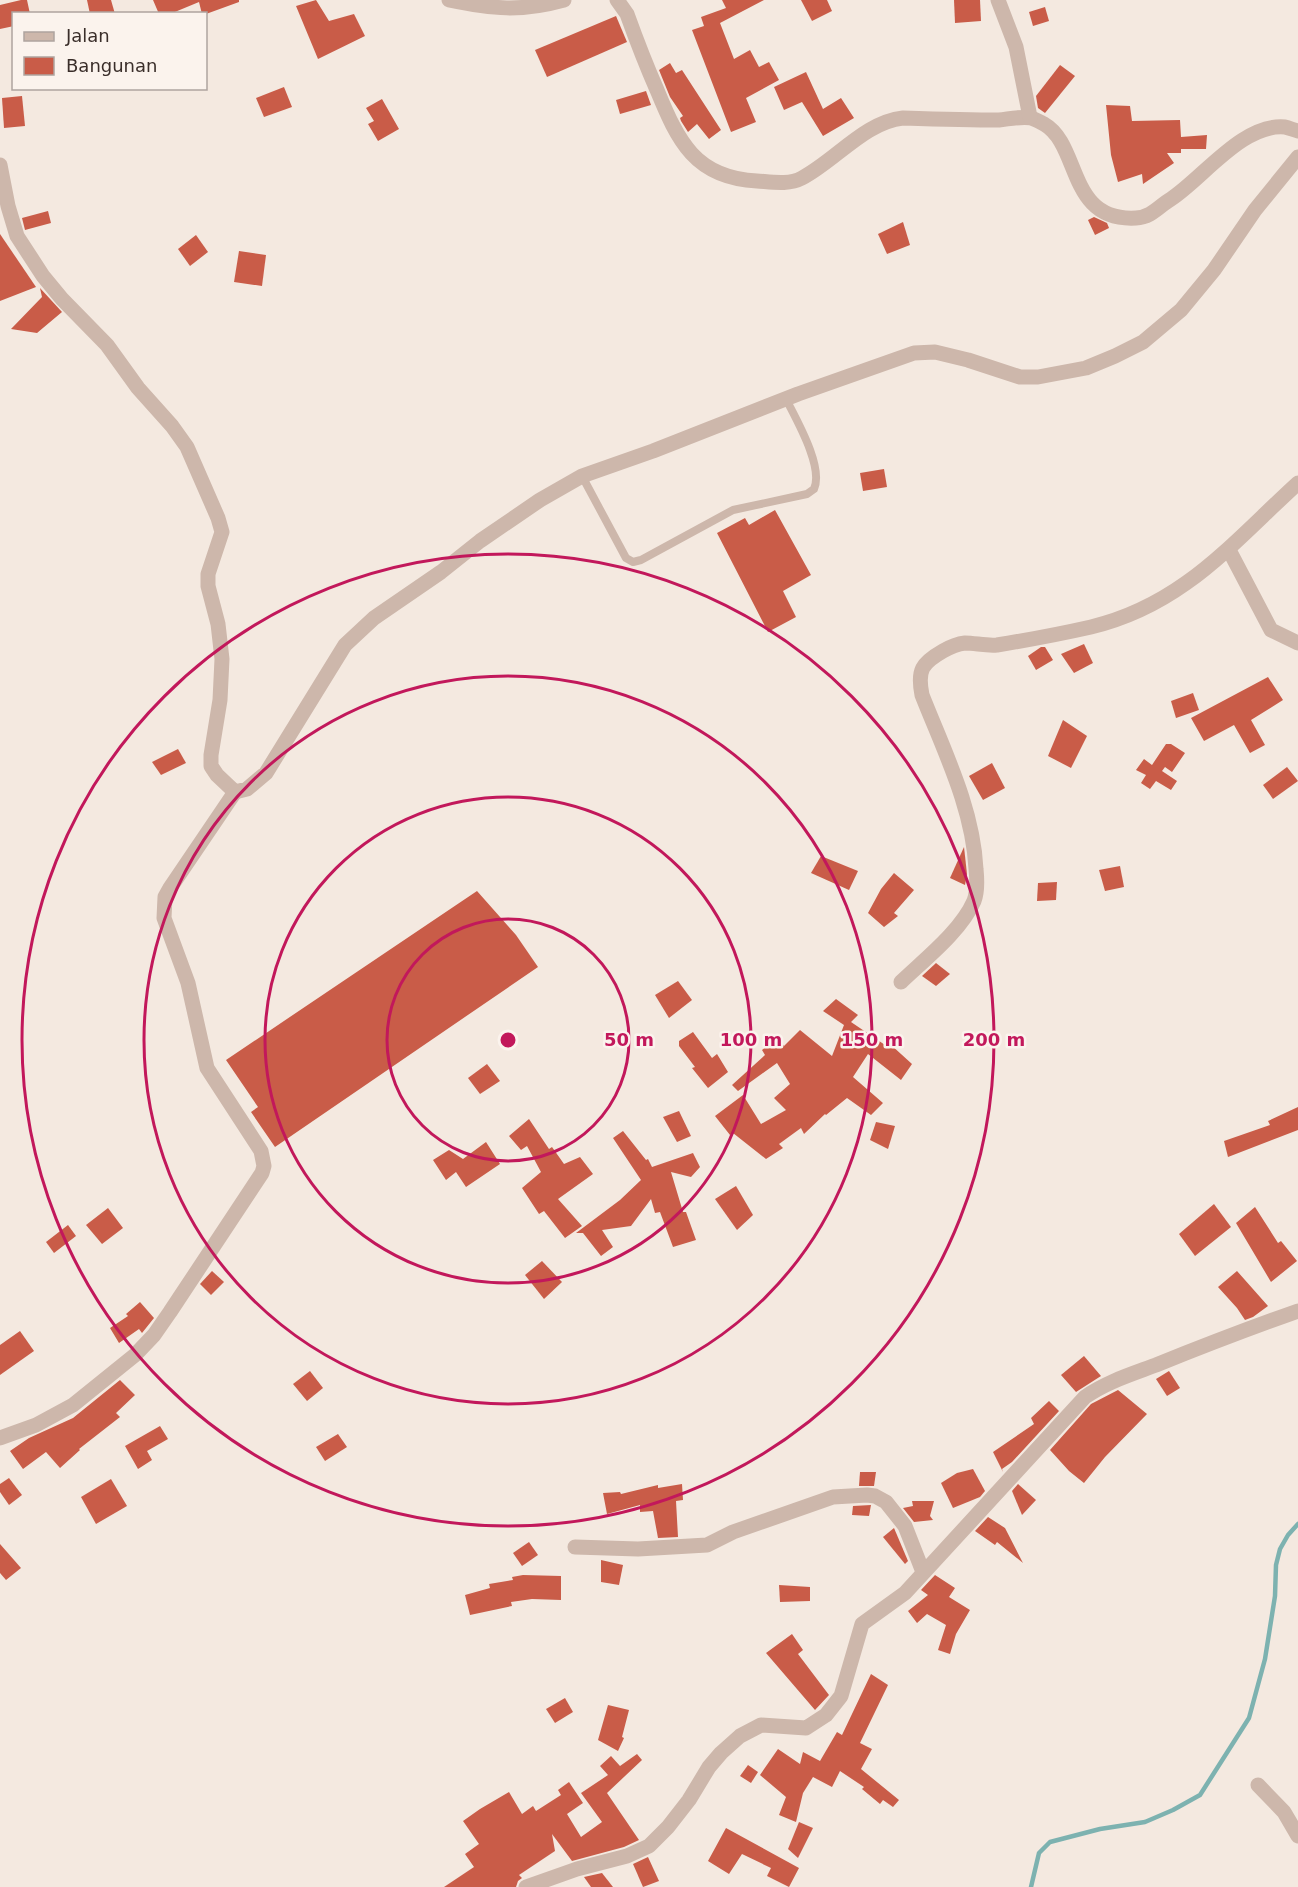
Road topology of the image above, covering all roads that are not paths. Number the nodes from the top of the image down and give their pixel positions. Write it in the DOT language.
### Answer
graph roads {
  1 [pos="449,0"];
  2 [pos="564,0"];
  3 [pos="617,0"];
  4 [pos="998,0"];
  5 [pos="1030,117"];
  6 [pos="1298,131"];
  7 [pos="1298,157"];
  8 [pos="0,165"];
  9 [pos="786,399"];
  10 [pos="582,476"];
  11 [pos="1298,483"];
  12 [pos="1229,550"];
  13 [pos="1298,644"];
  14 [pos="236,792"];
  15 [pos="901,982"];
  16 [pos="1298,1311"];
  17 [pos="0,1438"];
  18 [pos="575,1547"];
  19 [pos="923,1572"];
  20 [pos="1258,1785"];
  21 [pos="1298,1836"];
  22 [pos="526,1887"];
  1 -- 2 [label="street"];
  3 -- 5 [label="street"];
  4 -- 5 [label="street"];
  5 -- 6 [label="street"];
  7 -- 9 [label="street"];
  8 -- 14 [label="street"];
  9 -- 10 [label="street"];
  9 -- 10 [label="lane"];
  10 -- 14 [label="street"];
  11 -- 12 [label="street"];
  12 -- 13 [label="street"];
  12 -- 15 [label="street"];
  14 -- 17 [label="street"];
  16 -- 19 [label="street"];
  18 -- 19 [label="street"];
  19 -- 22 [label="street"];
  20 -- 21 [label="street"];
}
